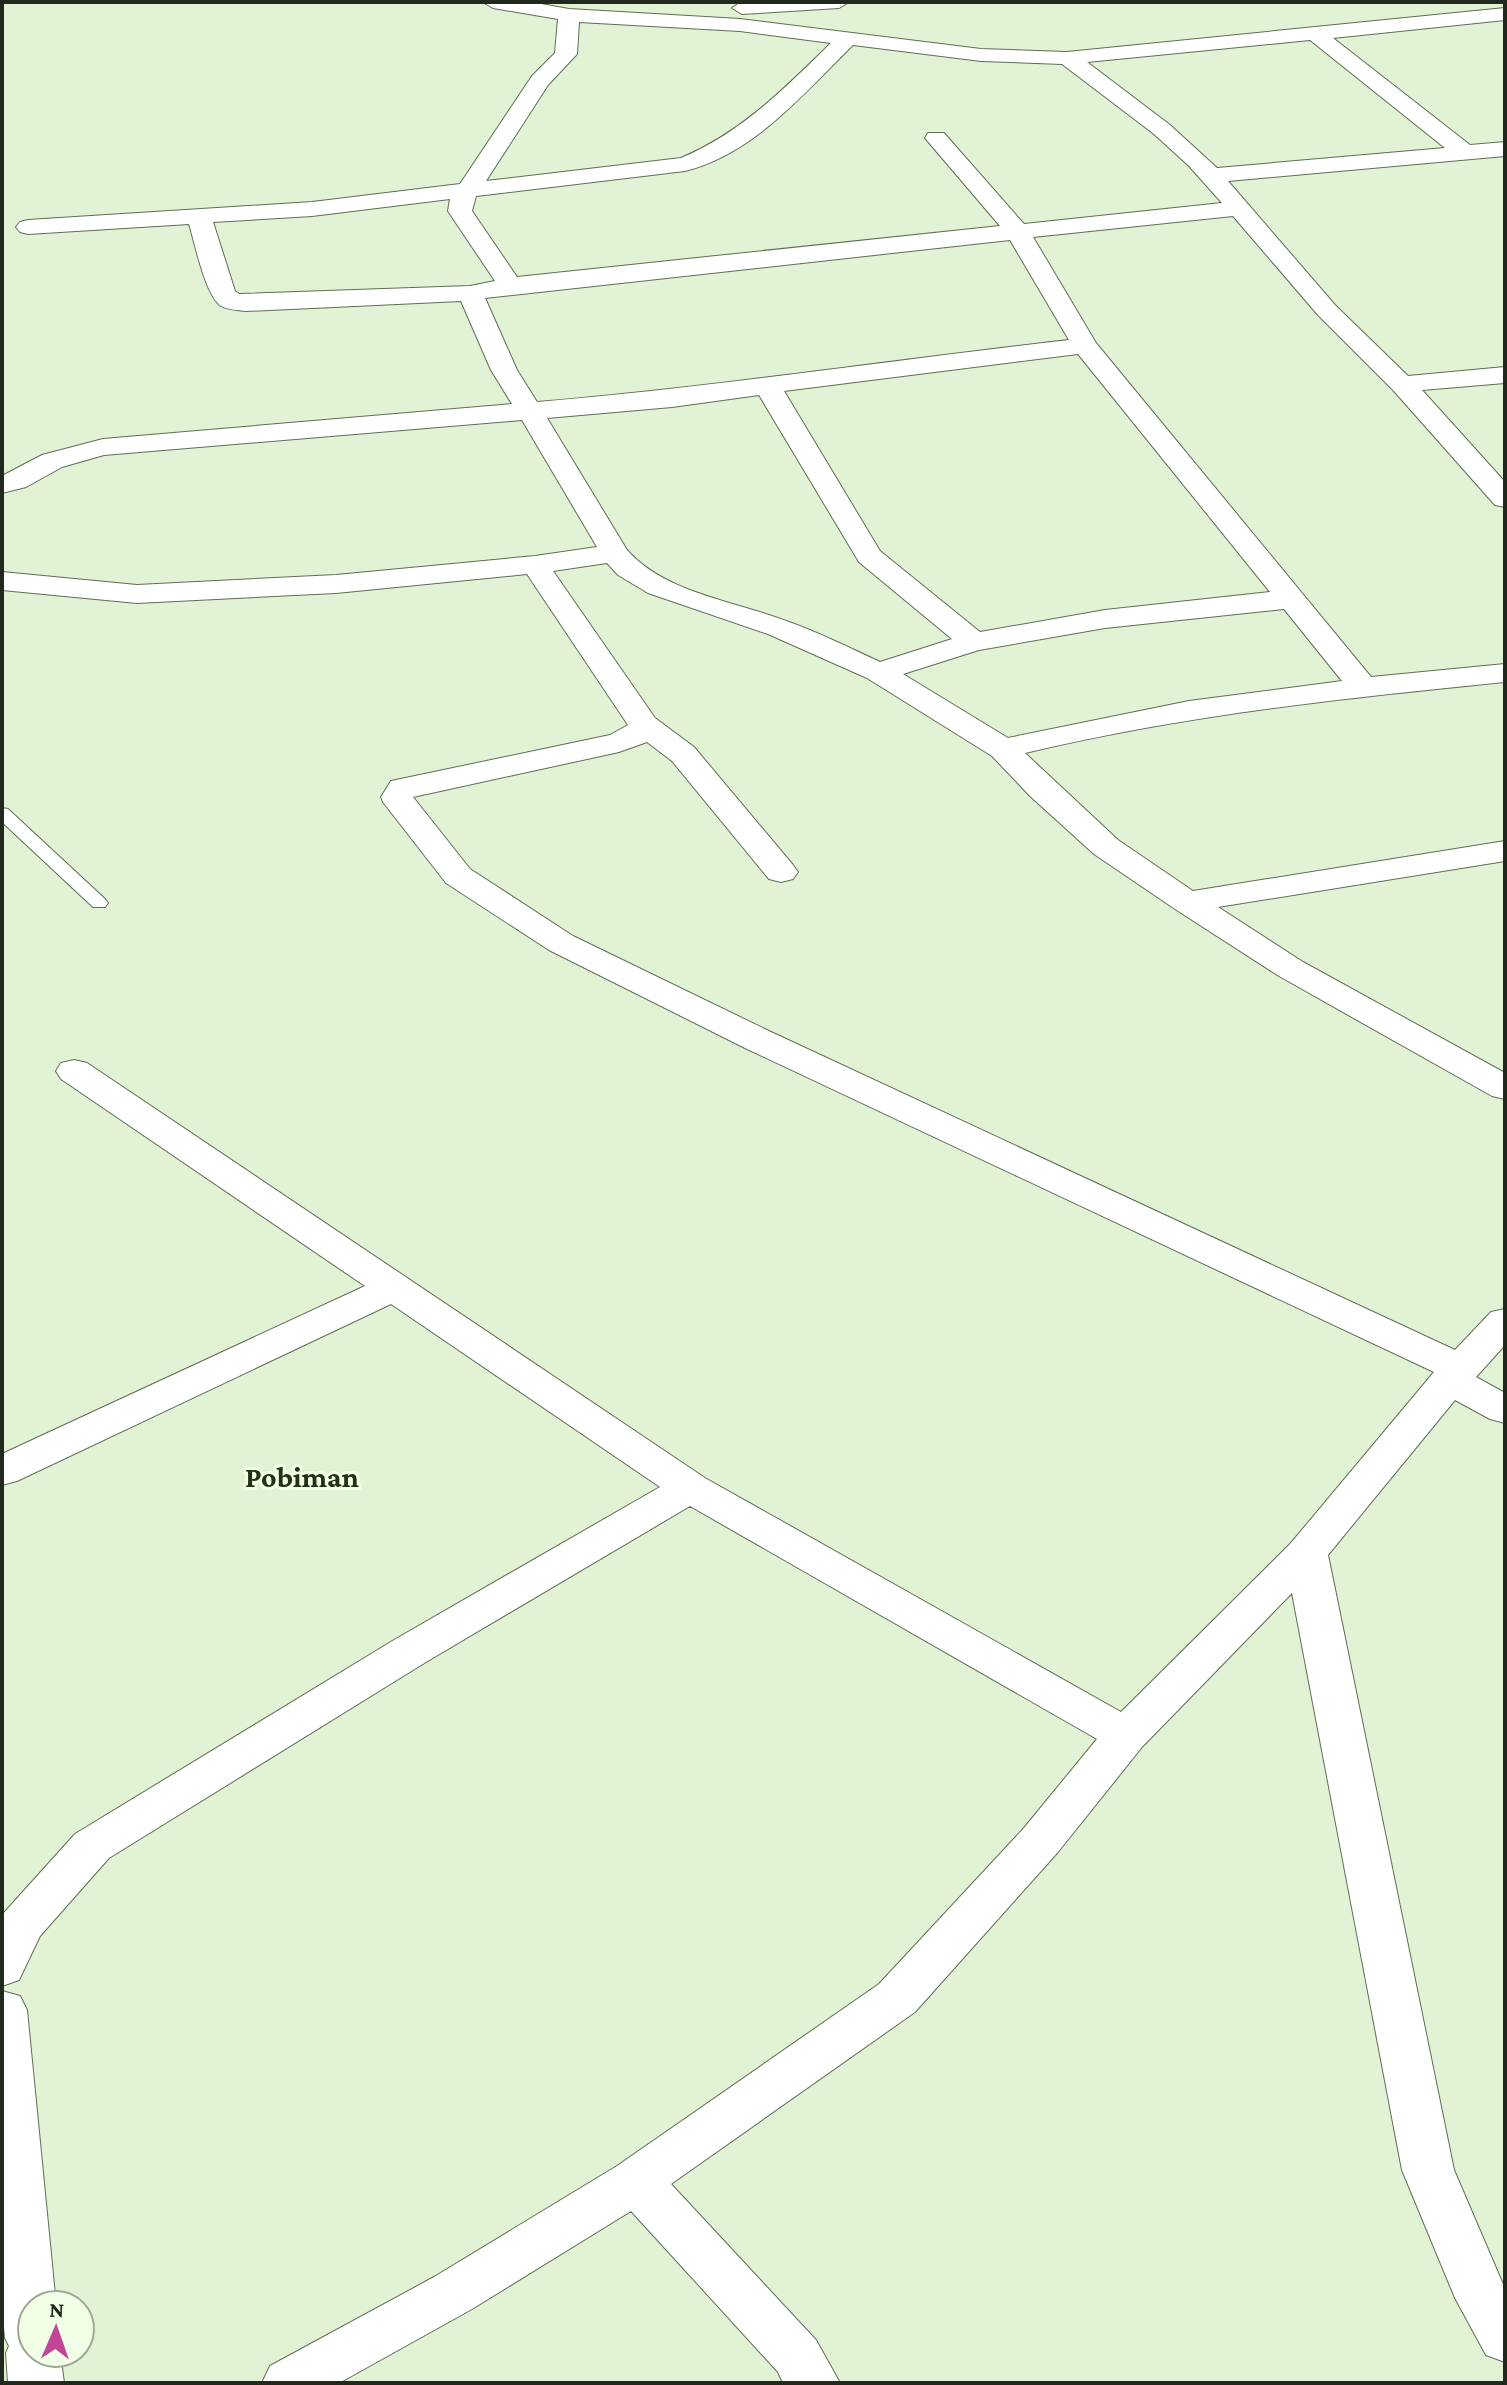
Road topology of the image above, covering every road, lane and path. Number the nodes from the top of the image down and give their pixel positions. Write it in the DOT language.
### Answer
graph roads {
  1 [pos="493,2"];
  2 [pos="839,2"];
  3 [pos="1505,14"];
  4 [pos="569,15"];
  5 [pos="624,16"];
  6 [pos="1314,33"];
  7 [pos="847,39"];
  8 [pos="1067,58"];
  9 [pos="936,138"];
  10 [pos="1505,149"];
  11 [pos="1466,153"];
  12 [pos="1211,176"];
  13 [pos="467,192"];
  14 [pos="1236,209"];
  15 [pos="199,217"];
  16 [pos="28,227"];
  17 [pos="1017,231"];
  18 [pos="510,285"];
  19 [pos="470,293"];
  20 [pos="1085,346"];
  21 [pos="1505,375"];
  22 [pos="1402,384"];
  23 [pos="768,387"];
  24 [pos="532,413"];
  25 [pos="2,485"];
  26 [pos="1505,499"];
  27 [pos="614,553"];
  28 [pos="535,565"];
  29 [pos="2,581"];
  30 [pos="1290,599"];
  31 [pos="974,642"];
  32 [pos="878,672"];
  33 [pos="1505,673"];
  34 [pos="1363,687"];
  35 [pos="644,725"];
  36 [pos="1003,749"];
  37 [pos="2,813"];
  38 [pos="1505,851"];
  39 [pos="781,872"];
  40 [pos="1187,902"];
  41 [pos="99,903"];
  42 [pos="74,1071"];
  43 [pos="1505,1088"];
  44 [pos="392,1288"];
  45 [pos="1505,1321"];
  46 [pos="1455,1374"];
  47 [pos="1505,1410"];
  48 [pos="2,1471"];
  49 [pos="690,1488"];
  50 [pos="1306,1553"];
  51 [pos="1126,1735"];
  52 [pos="2,1967"];
  53 [pos="2,2010"];
  54 [pos="636,2181"];
  55 [pos="28,2289"];
  56 [pos="1505,2339"];
  57 [pos="290,2383"];
  58 [pos="812,2383"];
  1 -- 4 [label="street"];
  2 -- 5 [label="street"];
  3 -- 6 [label="street"];
  4 -- 5 [label="street"];
  4 -- 13 [label="street"];
  5 -- 7 [label="street"];
  6 -- 8 [label="street"];
  6 -- 11 [label="street"];
  7 -- 8 [label="street"];
  7 -- 13 [label="street"];
  8 -- 12 [label="street"];
  9 -- 17 [label="street"];
  10 -- 11 [label="street"];
  11 -- 12 [label="street"];
  12 -- 14 [label="street"];
  13 -- 15 [label="street"];
  13 -- 18 [label="street"];
  14 -- 17 [label="street"];
  14 -- 22 [label="street"];
  15 -- 16 [label="street"];
  15 -- 19 [label="street"];
  17 -- 18 [label="street"];
  17 -- 20 [label="street"];
  18 -- 19 [label="street"];
  19 -- 24 [label="street"];
  20 -- 23 [label="street"];
  20 -- 30 [label="street"];
  21 -- 22 [label="street"];
  22 -- 26 [label="street"];
  23 -- 24 [label="street"];
  23 -- 31 [label="street"];
  24 -- 25 [label="street"];
  24 -- 27 [label="street"];
  27 -- 28 [label="street"];
  27 -- 32 [label="street"];
  28 -- 29 [label="street"];
  28 -- 35 [label="street"];
  30 -- 31 [label="street"];
  30 -- 34 [label="street"];
  31 -- 32 [label="street"];
  32 -- 36 [label="street"];
  33 -- 34 [label="street"];
  34 -- 36 [label="street"];
  35 -- 39 [label="street"];
  35 -- 46 [label="street"];
  36 -- 40 [label="street"];
  37 -- 41 [label="lane"];
  38 -- 40 [label="street"];
  40 -- 43 [label="street"];
  42 -- 44 [label="street"];
  44 -- 48 [label="street"];
  44 -- 49 [label="street"];
  45 -- 46 [label="street"];
  46 -- 47 [label="street"];
  46 -- 50 [label="street"];
  49 -- 51 [label="street"];
  49 -- 52 [label="street"];
  50 -- 51 [label="street"];
  50 -- 56 [label="street"];
  51 -- 54 [label="street"];
  53 -- 55 [label="street"];
  54 -- 57 [label="street"];
  54 -- 58 [label="street"];
}
